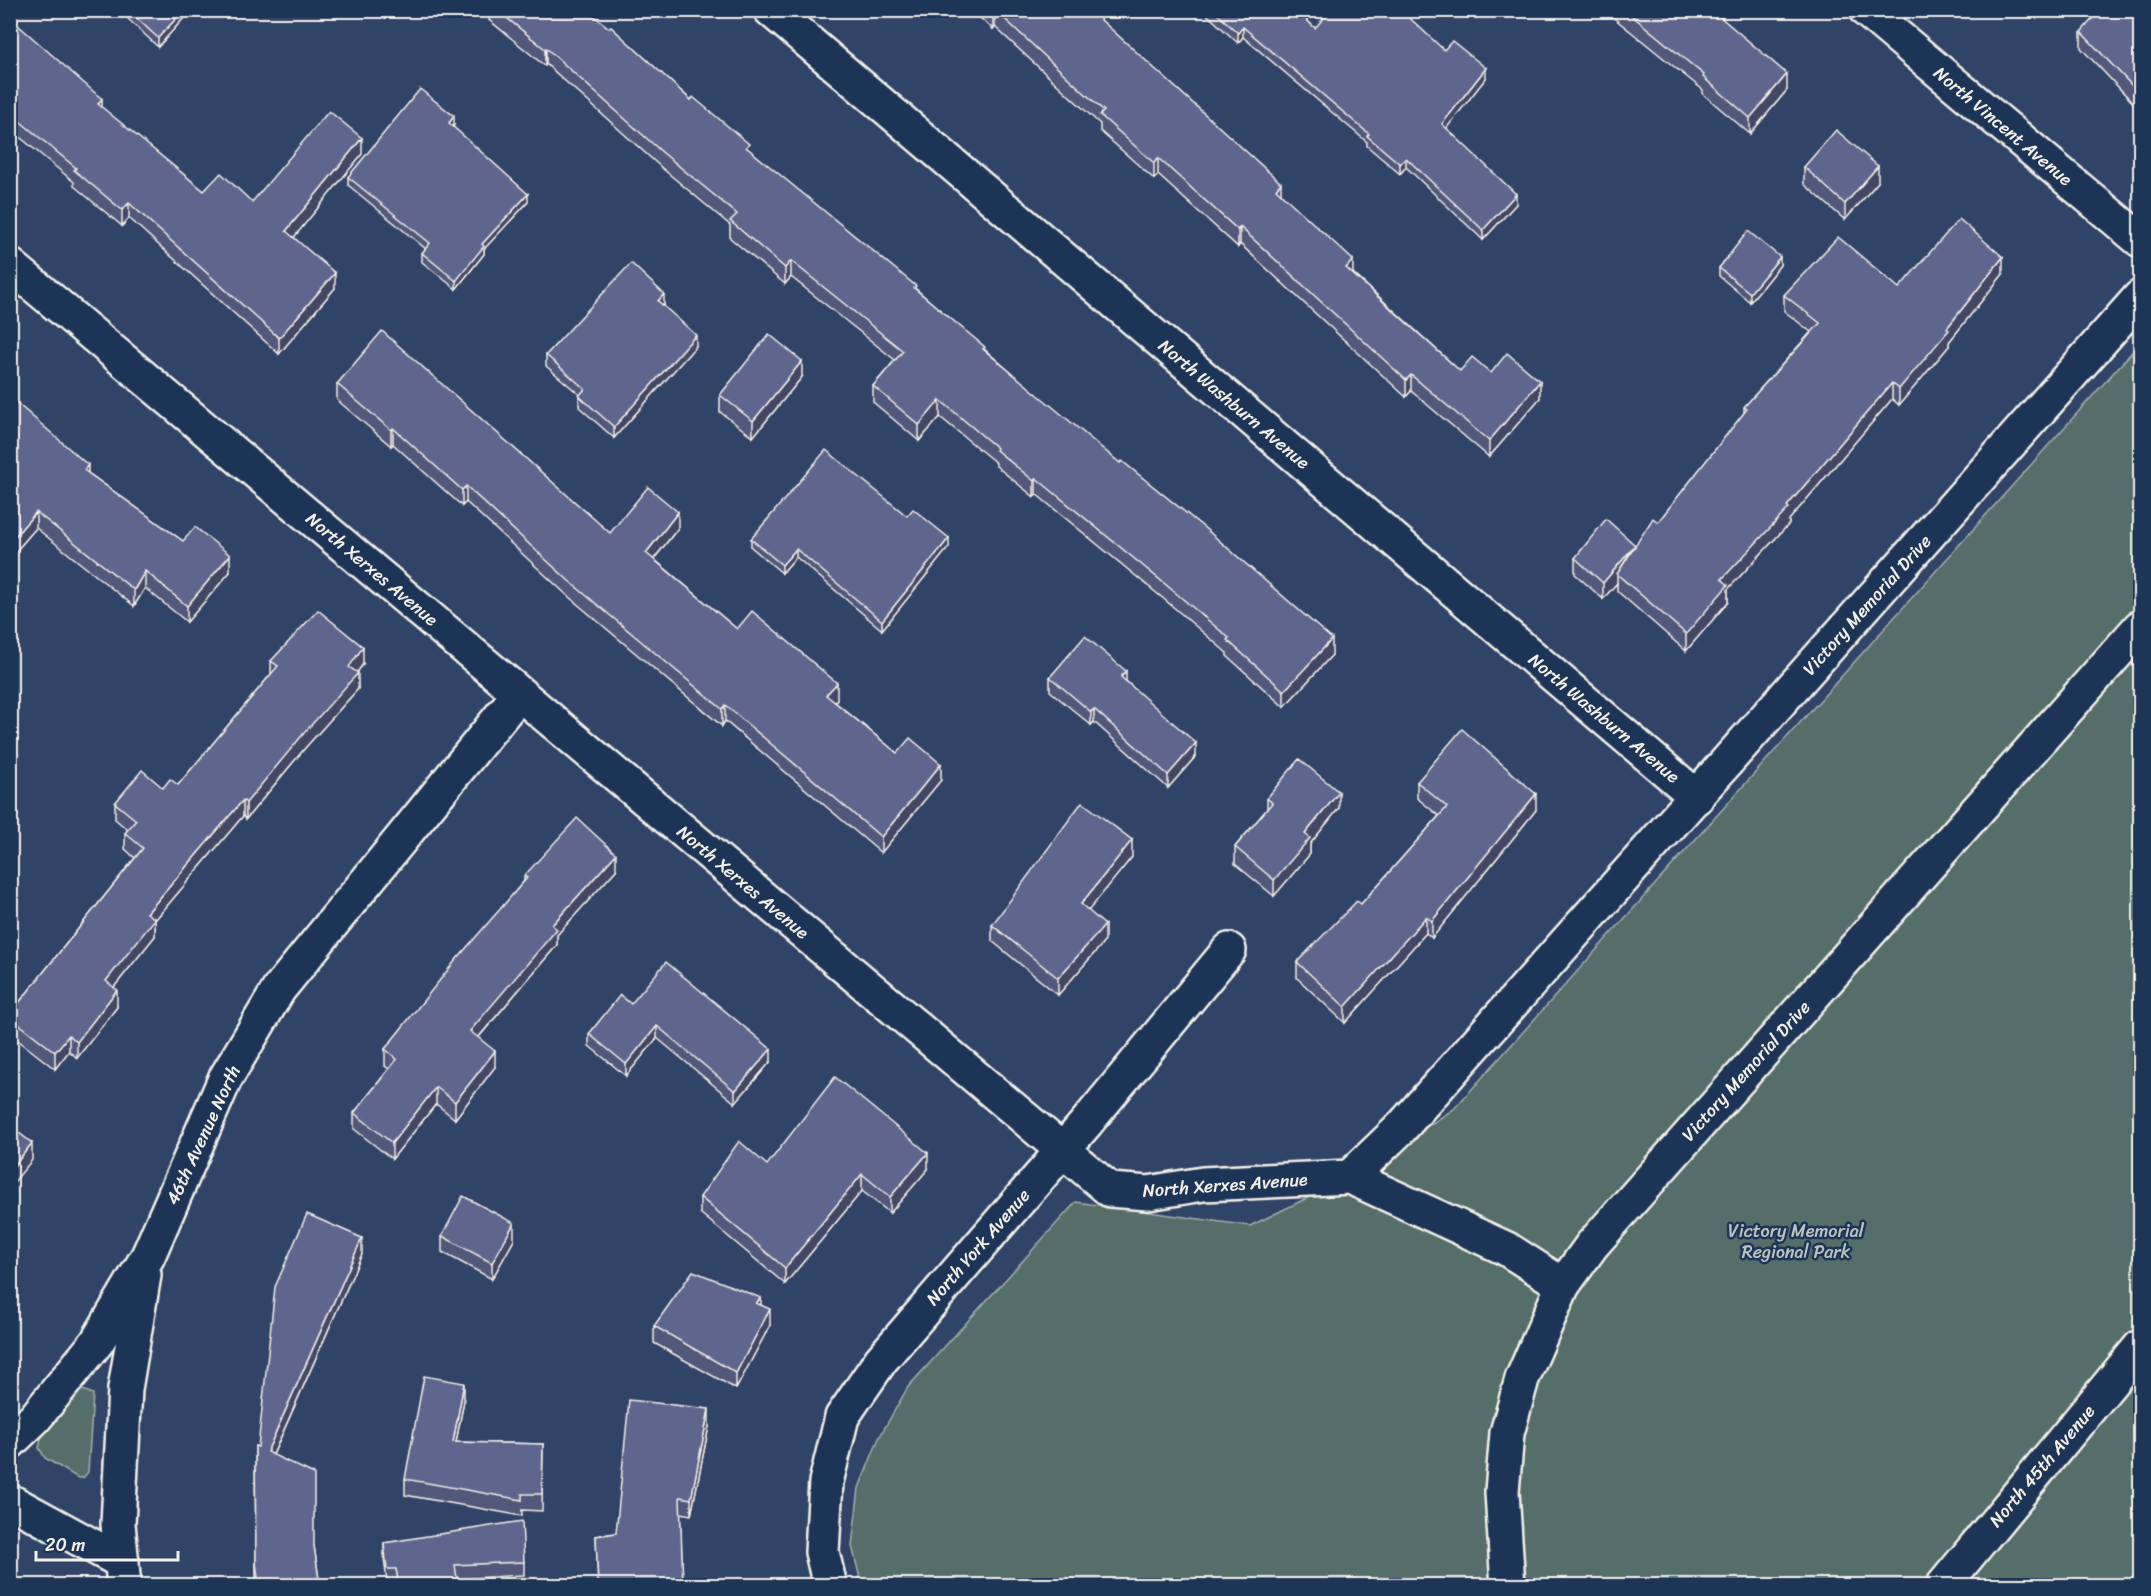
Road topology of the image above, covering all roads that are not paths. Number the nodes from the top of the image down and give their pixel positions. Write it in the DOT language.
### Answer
graph roads {
  1 [pos="771,10"];
  2 [pos="1866,10"];
  3 [pos="2140,240"];
  4 [pos="10,265"];
  5 [pos="2140,297"];
  6 [pos="2140,627"];
  7 [pos="519,694"];
  8 [pos="1697,796"];
  9 [pos="1228,950"];
  10 [pos="1062,1149"];
  11 [pos="1350,1178"];
  12 [pos="148,1256"];
  13 [pos="1563,1285"];
  14 [pos="2140,1347"];
  15 [pos="10,1442"];
  16 [pos="10,1501"];
  17 [pos="123,1574"];
  18 [pos="830,1586"];
  19 [pos="1508,1586"];
  20 [pos="1943,1586"];
  1 -- 8 [label="street, North Washburn Avenue"];
  2 -- 3 [label="street, North Vincent Avenue"];
  4 -- 7 [label="street, North Xerxes Avenue"];
  5 -- 8 [label="street, Victory Memorial Drive"];
  6 -- 13 [label="street, Victory Memorial Drive"];
  7 -- 10 [label="street, North Xerxes Avenue"];
  7 -- 12 [label="street, 46th Avenue North"];
  8 -- 11 [label="street, Victory Memorial Drive"];
  9 -- 10 [label="street, North York Avenue"];
  10 -- 11 [label="street, North Xerxes Avenue"];
  10 -- 18 [label="street, North York Avenue"];
  11 -- 13 [label="street, North Xerxes Avenue"];
  12 -- 15 [label="street, 46th Avenue North"];
  12 -- 17 [label="street"];
  13 -- 19 [label="street, Victory Memorial Drive"];
  14 -- 20 [label="street, North 45th Avenue"];
  16 -- 17 [label="street"];
}
